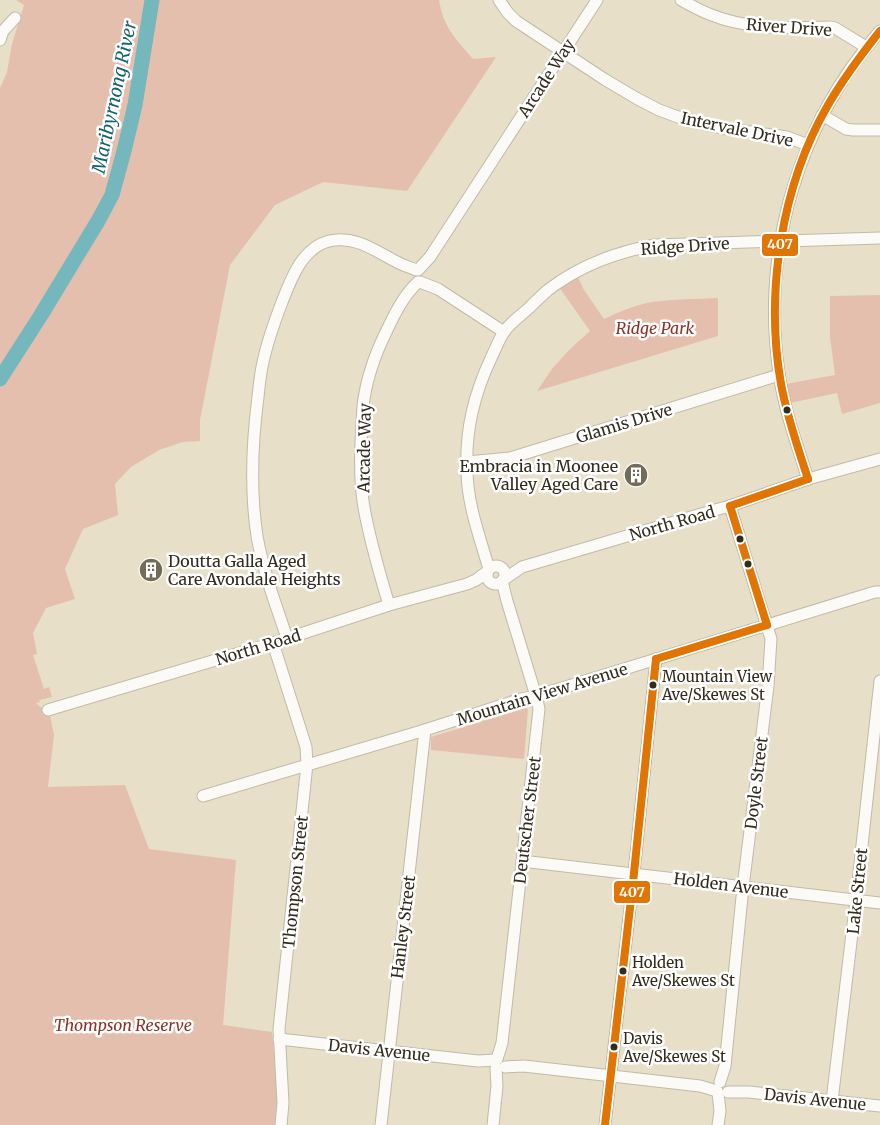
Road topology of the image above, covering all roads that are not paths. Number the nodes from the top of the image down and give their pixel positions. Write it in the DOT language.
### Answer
graph roads {
  1 [pos="499,0"];
  2 [pos="597,0"];
  3 [pos="681,0"];
  4 [pos="15,18"];
  5 [pos="880,31"];
  6 [pos="0,40"];
  7 [pos="866,47"];
  8 [pos="563,52"];
  9 [pos="822,115"];
  10 [pos="880,130"];
  11 [pos="808,145"];
  12 [pos="880,238"];
  13 [pos="780,240"];
  14 [pos="418,276"];
  15 [pos="504,332"];
  16 [pos="779,375"];
  17 [pos="880,459"];
  18 [pos="467,462"];
  19 [pos="808,479"];
  20 [pos="730,506"];
  21 [pos="495,575"];
  22 [pos="880,592"];
  23 [pos="389,606"];
  24 [pos="767,625"];
  25 [pos="287,638"];
  26 [pos="273,643"];
  27 [pos="656,659"];
  28 [pos="880,680"];
  29 [pos="536,696"];
  30 [pos="48,710"];
  31 [pos="425,730"];
  32 [pos="307,764"];
  33 [pos="203,796"];
  34 [pos="522,861"];
  35 [pos="634,873"];
  36 [pos="744,887"];
  37 [pos="856,900"];
  38 [pos="880,903"];
  39 [pos="279,1039"];
  40 [pos="388,1052"];
  41 [pos="500,1064"];
  42 [pos="610,1076"];
  43 [pos="723,1088"];
  44 [pos="832,1100"];
  45 [pos="880,1106"];
  46 [pos="281,1125"];
  47 [pos="381,1125"];
  48 [pos="493,1125"];
  49 [pos="605,1125"];
  50 [pos="718,1125"];
  1 -- 8 [label="street, Intervale Drive"];
  2 -- 8 [label="street, Arcade Way"];
  3 -- 7 [label="street, River Drive"];
  4 -- 6 [label="street"];
  5 -- 7 [label="street"];
  7 -- 9 [label="street"];
  8 -- 11 [label="street, Intervale Drive"];
  8 -- 14 [label="street, Arcade Way"];
  9 -- 10 [label="street"];
  9 -- 11 [label="street"];
  11 -- 13 [label="street"];
  12 -- 13 [label="street, Ridge Drive"];
  13 -- 15 [label="street, Ridge Drive"];
  13 -- 16 [label="street"];
  14 -- 15 [label="street"];
  14 -- 23 [label="street, Arcade Way"];
  14 -- 25 [label="street"];
  15 -- 18 [label="street, Ridge Drive"];
  16 -- 18 [label="street, Glamis Drive"];
  16 -- 19 [label="street"];
  17 -- 19 [label="street, North Road"];
  18 -- 21 [label="street, Ridge Drive"];
  19 -- 20 [label="street, North Road"];
  20 -- 21 [label="street, North Road"];
  20 -- 24 [label="street, Doyle Street"];
  21 -- 23 [label="street, North Road"];
  21 -- 29 [label="street, Deutscher Street"];
  22 -- 24 [label="street, Mountain View Avenue"];
  23 -- 25 [label="street, North Road"];
  24 -- 27 [label="street, Mountain View Avenue"];
  24 -- 36 [label="street, Doyle Street"];
  25 -- 26 [label="street, North Road"];
  26 -- 30 [label="street, North Road"];
  26 -- 32 [label="street, Thompson Street"];
  27 -- 29 [label="street, Mountain View Avenue"];
  27 -- 35 [label="street"];
  28 -- 37 [label="street, Lake Street"];
  29 -- 31 [label="street, Mountain View Avenue"];
  29 -- 34 [label="street, Deutscher Street"];
  31 -- 32 [label="street, Mountain View Avenue"];
  31 -- 40 [label="street, Hanley Street"];
  32 -- 33 [label="street, Mountain View Avenue"];
  32 -- 39 [label="street, Thompson Street"];
  34 -- 35 [label="street, Holden Avenue"];
  34 -- 41 [label="street, Deutscher Street"];
  35 -- 36 [label="street, Holden Avenue"];
  35 -- 42 [label="street"];
  36 -- 37 [label="street, Holden Avenue"];
  36 -- 43 [label="street, Doyle Street"];
  37 -- 38 [label="street, Holden Avenue"];
  37 -- 44 [label="street, Lake Street"];
  39 -- 40 [label="street, Davis Avenue"];
  39 -- 46 [label="street, Thompson Street"];
  40 -- 41 [label="street, Davis Avenue"];
  40 -- 47 [label="street, Hanley Street"];
  41 -- 42 [label="street, Davis Avenue"];
  41 -- 48 [label="street, Deutscher Street"];
  42 -- 43 [label="street, Davis Avenue"];
  42 -- 49 [label="street"];
  43 -- 44 [label="street, Davis Avenue"];
  43 -- 50 [label="street, Doyle Street"];
  44 -- 45 [label="street, Davis Avenue"];
}
